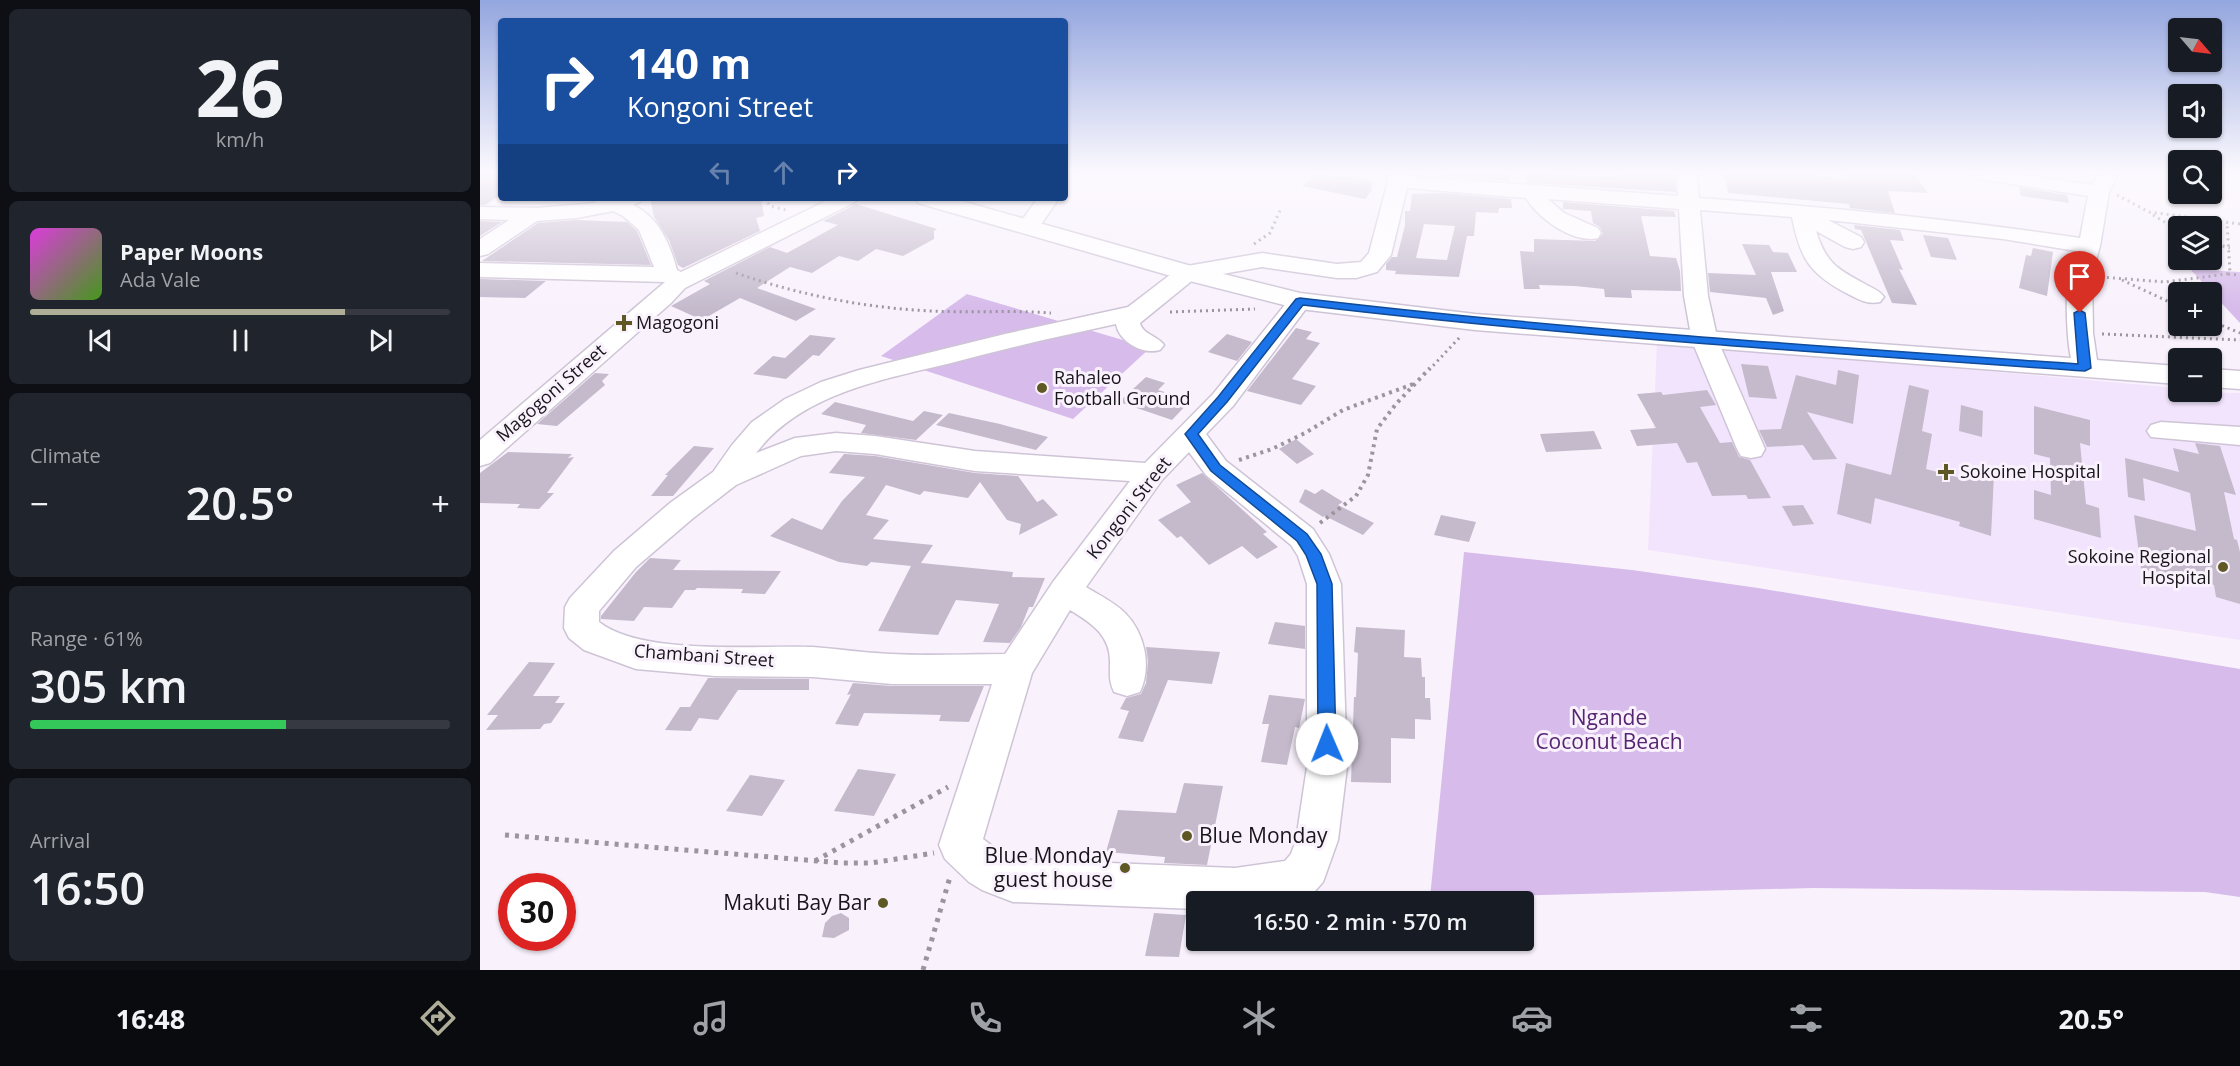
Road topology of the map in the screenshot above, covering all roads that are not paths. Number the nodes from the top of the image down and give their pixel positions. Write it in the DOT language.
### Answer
graph roads {
  1 [pos="525,219"];
  2 [pos="644,219"];
  3 [pos="806,219"];
  4 [pos="1001,219"];
  5 [pos="1034,219"];
  6 [pos="1389,219"];
  7 [pos="1558,219"];
  8 [pos="1691,219"];
  9 [pos="1802,219"];
  10 [pos="1814,219"];
  11 [pos="1872,219"];
  12 [pos="2095,219"];
  13 [pos="1028,227"];
  14 [pos="1590,233"];
  15 [pos="1853,242"];
  16 [pos="2089,246"];
  17 [pos="480,249"];
  18 [pos="480,270"];
  19 [pos="1187,273"];
  20 [pos="672,279"];
  21 [pos="1872,297"];
  22 [pos="1298,304"];
  23 [pos="1136,313"];
  24 [pos="1705,341"];
  25 [pos="1151,345"];
  26 [pos="2085,368"];
  27 [pos="2168,374"];
  28 [pos="2222,379"];
  29 [pos="2240,380"];
  30 [pos="2161,431"];
  31 [pos="1191,434"];
  32 [pos="2240,436"];
  33 [pos="1751,449"];
  34 [pos="480,456"];
  35 [pos="1152,473"];
  36 [pos="725,478"];
  37 [pos="1065,591"];
  38 [pos="1014,669"];
  39 [pos="1126,681"];
  1 -- 17 [label="street"];
  2 -- 20 [label="street"];
  3 -- 20 [label="street, Magogoni Street"];
  4 -- 13 [label="highway"];
  5 -- 13 [label="street"];
  6 -- 19 [label="street"];
  7 -- 14 [label="street"];
  8 -- 24 [label="street"];
  9 -- 21 [label="street"];
  10 -- 15 [label="street"];
  11 -- 16 [label="street"];
  12 -- 16 [label="street"];
  13 -- 19 [label="highway"];
  16 -- 26 [label="street"];
  18 -- 20 [label="street, Magogoni Street"];
  19 -- 22 [label="highway"];
  19 -- 23 [label="street"];
  20 -- 34 [label="street, Magogoni Street"];
  22 -- 24 [label="highway"];
  22 -- 31 [label="street, Kongoni Street"];
  23 -- 25 [label="street"];
  23 -- 36 [label="street"];
  24 -- 26 [label="highway"];
  24 -- 33 [label="street"];
  26 -- 27 [label="highway"];
  28 -- 29 [label="highway"];
  30 -- 32 [label="street"];
  31 -- 35 [label="street, Kongoni Street"];
  31 -- 38 [label="street, Kongoni Street"];
  35 -- 36 [label="street, Chambani Street"];
  35 -- 37 [label="street, Kongoni Street"];
  36 -- 38 [label="street, Chambani Street"];
  37 -- 38 [label="street, Kongoni Street"];
  37 -- 39 [label="street"];
}
